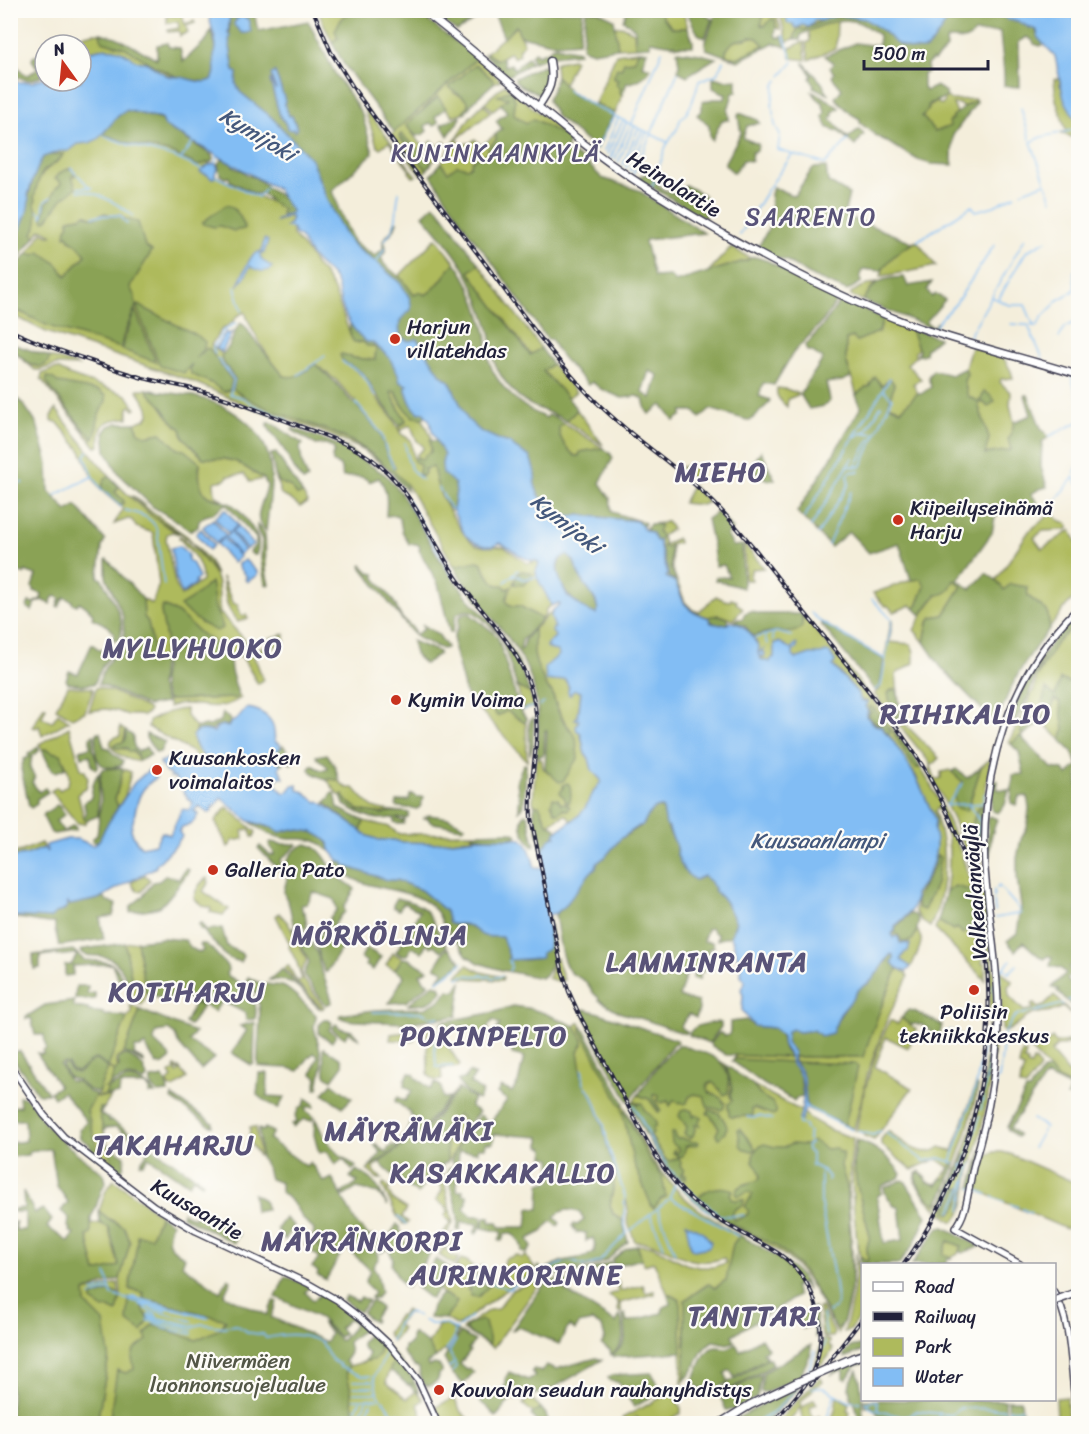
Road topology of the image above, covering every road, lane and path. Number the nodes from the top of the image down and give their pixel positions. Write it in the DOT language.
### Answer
graph roads {
  1 [pos="422,10"];
  2 [pos="548,62"];
  3 [pos="537,106"];
  4 [pos="1078,375"];
  5 [pos="1078,608"];
  6 [pos="10,1065"];
  7 [pos="1018,1263"];
  8 [pos="1078,1292"];
  9 [pos="1056,1296"];
  10 [pos="1056,1299"];
  11 [pos="1056,1307"];
  12 [pos="861,1354"];
  13 [pos="1078,1419"];
  14 [pos="437,1424"];
  15 [pos="719,1424"];
  16 [pos="1077,1424"];
  1 -- 3 [label="main road, Heinolantie"];
  2 -- 3 [label="main road"];
  3 -- 4 [label="main road, Heinolantie"];
  5 -- 7 [label="main road, Valkealanväylä"];
  6 -- 14 [label="main road, Kuusaantie"];
  8 -- 10 [label="highway, bridge"];
  9 -- 13 [label="main road"];
  11 -- 16 [label="main road"];
  12 -- 15 [label="highway, bridge"];
}
